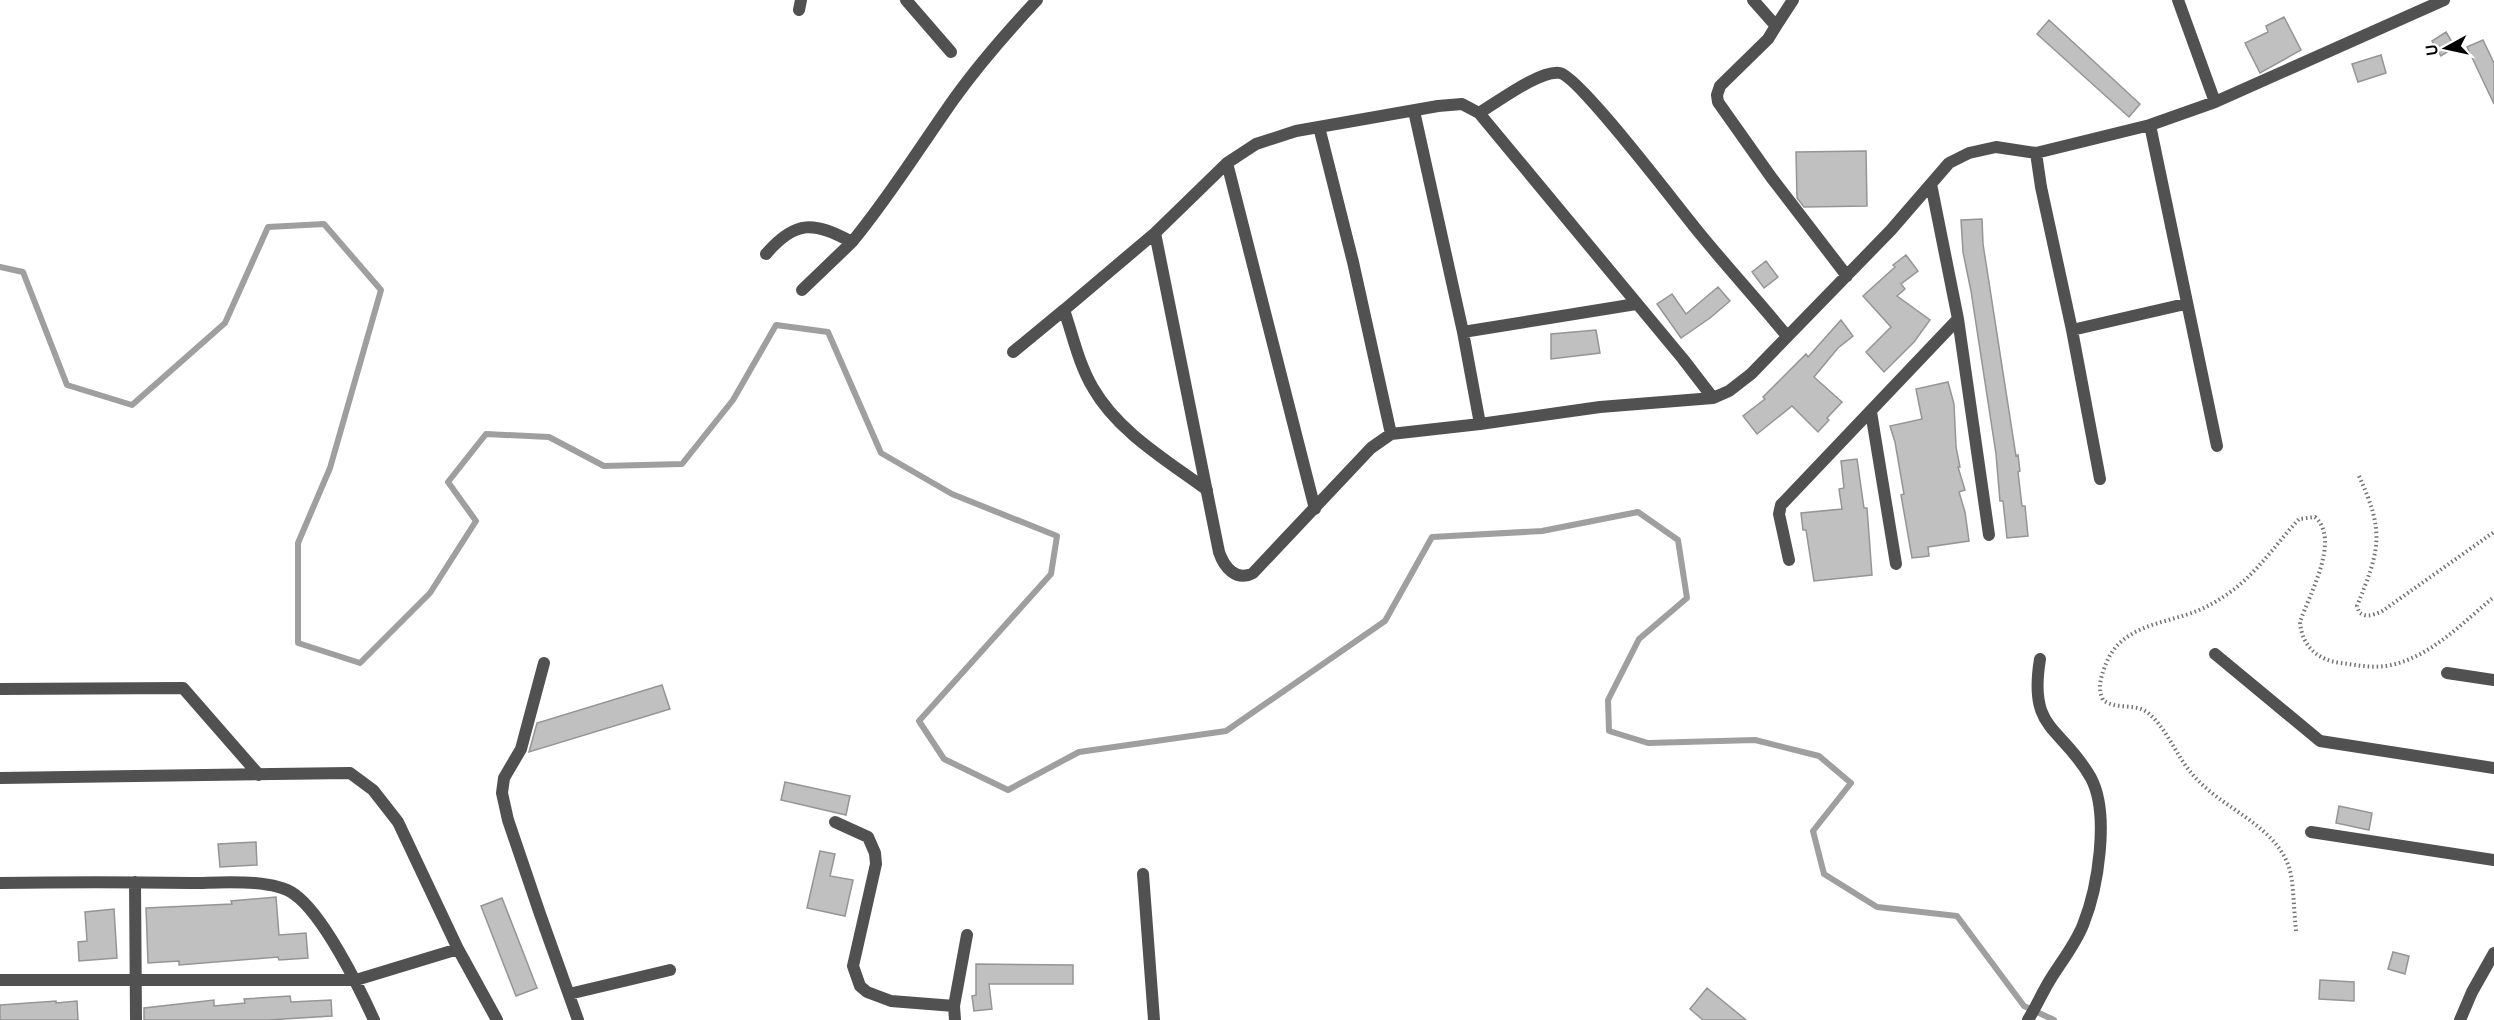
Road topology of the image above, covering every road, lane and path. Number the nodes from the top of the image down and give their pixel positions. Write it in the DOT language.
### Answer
graph roads {
  1 [pos="906,0"];
  2 [pos="1037,0"];
  3 [pos="1753,0"];
  4 [pos="1793,0"];
  5 [pos="2178,0"];
  6 [pos="2444,0"];
  7 [pos="1776,26"];
  8 [pos="951,52"];
  9 [pos="2215,102"];
  10 [pos="1414,111"];
  11 [pos="1479,113"];
  12 [pos="2150,125"];
  13 [pos="1319,127"];
  14 [pos="2036,153"];
  15 [pos="1227,163"];
  16 [pos="1931,184"];
  17 [pos="1155,233"];
  18 [pos="852,242"];
  19 [pos="766,254"];
  20 [pos="1847,276"];
  21 [pos="802,290"];
  22 [pos="1636,304"];
  23 [pos="2186,304"];
  24 [pos="1064,310"];
  25 [pos="1958,319"];
  26 [pos="2073,330"];
  27 [pos="1463,332"];
  28 [pos="1787,336"];
  29 [pos="1013,352"];
  30 [pos="1713,398"];
  31 [pos="1871,412"];
  32 [pos="1480,424"];
  33 [pos="1391,434"];
  34 [pos="2217,446"];
  35 [pos="2359,476"];
  36 [pos="2100,479"];
  37 [pos="1207,490"];
  38 [pos="1315,509"];
  39 [pos="2494,532"];
  40 [pos="1989,535"];
  41 [pos="1789,560"];
  42 [pos="1896,564"];
  43 [pos="2215,654"];
  44 [pos="2040,659"];
  45 [pos="544,663"];
  46 [pos="2447,673"];
  47 [pos="2494,680"];
  48 [pos="0,689"];
  49 [pos="2494,768"];
  50 [pos="259,775"];
  51 [pos="0,778"];
  52 [pos="835,822"];
  53 [pos="2312,832"];
  54 [pos="2494,860"];
  55 [pos="1143,874"];
  56 [pos="135,882"];
  57 [pos="0,883"];
  58 [pos="967,935"];
  59 [pos="458,949"];
  60 [pos="2494,953"];
  61 [pos="670,970"];
  62 [pos="136,978"];
  63 [pos="0,980"];
  64 [pos="356,980"];
  65 [pos="568,994"];
  66 [pos="954,1006"];
  67 [pos="136,1020"];
  68 [pos="374,1020"];
  69 [pos="497,1020"];
  70 [pos="578,1020"];
  71 [pos="955,1020"];
  72 [pos="1154,1020"];
  73 [pos="2028,1020"];
  74 [pos="2460,1020"];
  1 -- 8 [label="street"];
  2 -- 18 [label="street"];
  3 -- 7 [label="street"];
  4 -- 7 [label="street"];
  5 -- 9 [label="street"];
  6 -- 9 [label="street"];
  7 -- 20 [label="street"];
  9 -- 12 [label="street"];
  10 -- 11 [label="street"];
  10 -- 13 [label="street"];
  10 -- 27 [label="street"];
  11 -- 22 [label="street"];
  11 -- 28 [label="street"];
  12 -- 14 [label="street"];
  12 -- 23 [label="street"];
  13 -- 15 [label="street"];
  13 -- 33 [label="street"];
  14 -- 16 [label="street"];
  14 -- 26 [label="street"];
  15 -- 17 [label="street"];
  15 -- 38 [label="street"];
  16 -- 20 [label="street"];
  16 -- 25 [label="street"];
  17 -- 24 [label="street"];
  17 -- 37 [label="street"];
  18 -- 19 [label="street"];
  18 -- 21 [label="street"];
  20 -- 28 [label="street"];
  22 -- 27 [label="street"];
  22 -- 30 [label="street"];
  23 -- 26 [label="street"];
  23 -- 34 [label="street"];
  24 -- 29 [label="street"];
  24 -- 37 [label="street"];
  25 -- 31 [label="street"];
  25 -- 40 [label="street"];
  26 -- 36 [label="street"];
  27 -- 32 [label="street"];
  28 -- 30 [label="street"];
  30 -- 32 [label="street"];
  31 -- 41 [label="street"];
  31 -- 42 [label="street"];
  32 -- 33 [label="street"];
  33 -- 38 [label="street"];
  35 -- 39 [label="path"];
  37 -- 38 [label="street"];
  43 -- 49 [label="street"];
  44 -- 73 [label="street"];
  45 -- 65 [label="street"];
  46 -- 47 [label="street"];
  48 -- 50 [label="street"];
  50 -- 51 [label="street"];
  50 -- 59 [label="street"];
  52 -- 66 [label="street"];
  53 -- 54 [label="street"];
  55 -- 72 [label="street"];
  56 -- 57 [label="street"];
  56 -- 62 [label="street"];
  56 -- 64 [label="street"];
  58 -- 66 [label="street"];
  59 -- 64 [label="street"];
  59 -- 69 [label="street"];
  60 -- 74 [label="street"];
  61 -- 65 [label="street"];
  62 -- 63 [label="street"];
  62 -- 64 [label="street"];
  62 -- 67 [label="street"];
  64 -- 68 [label="street"];
  65 -- 70 [label="street"];
  66 -- 71 [label="street"];
}
